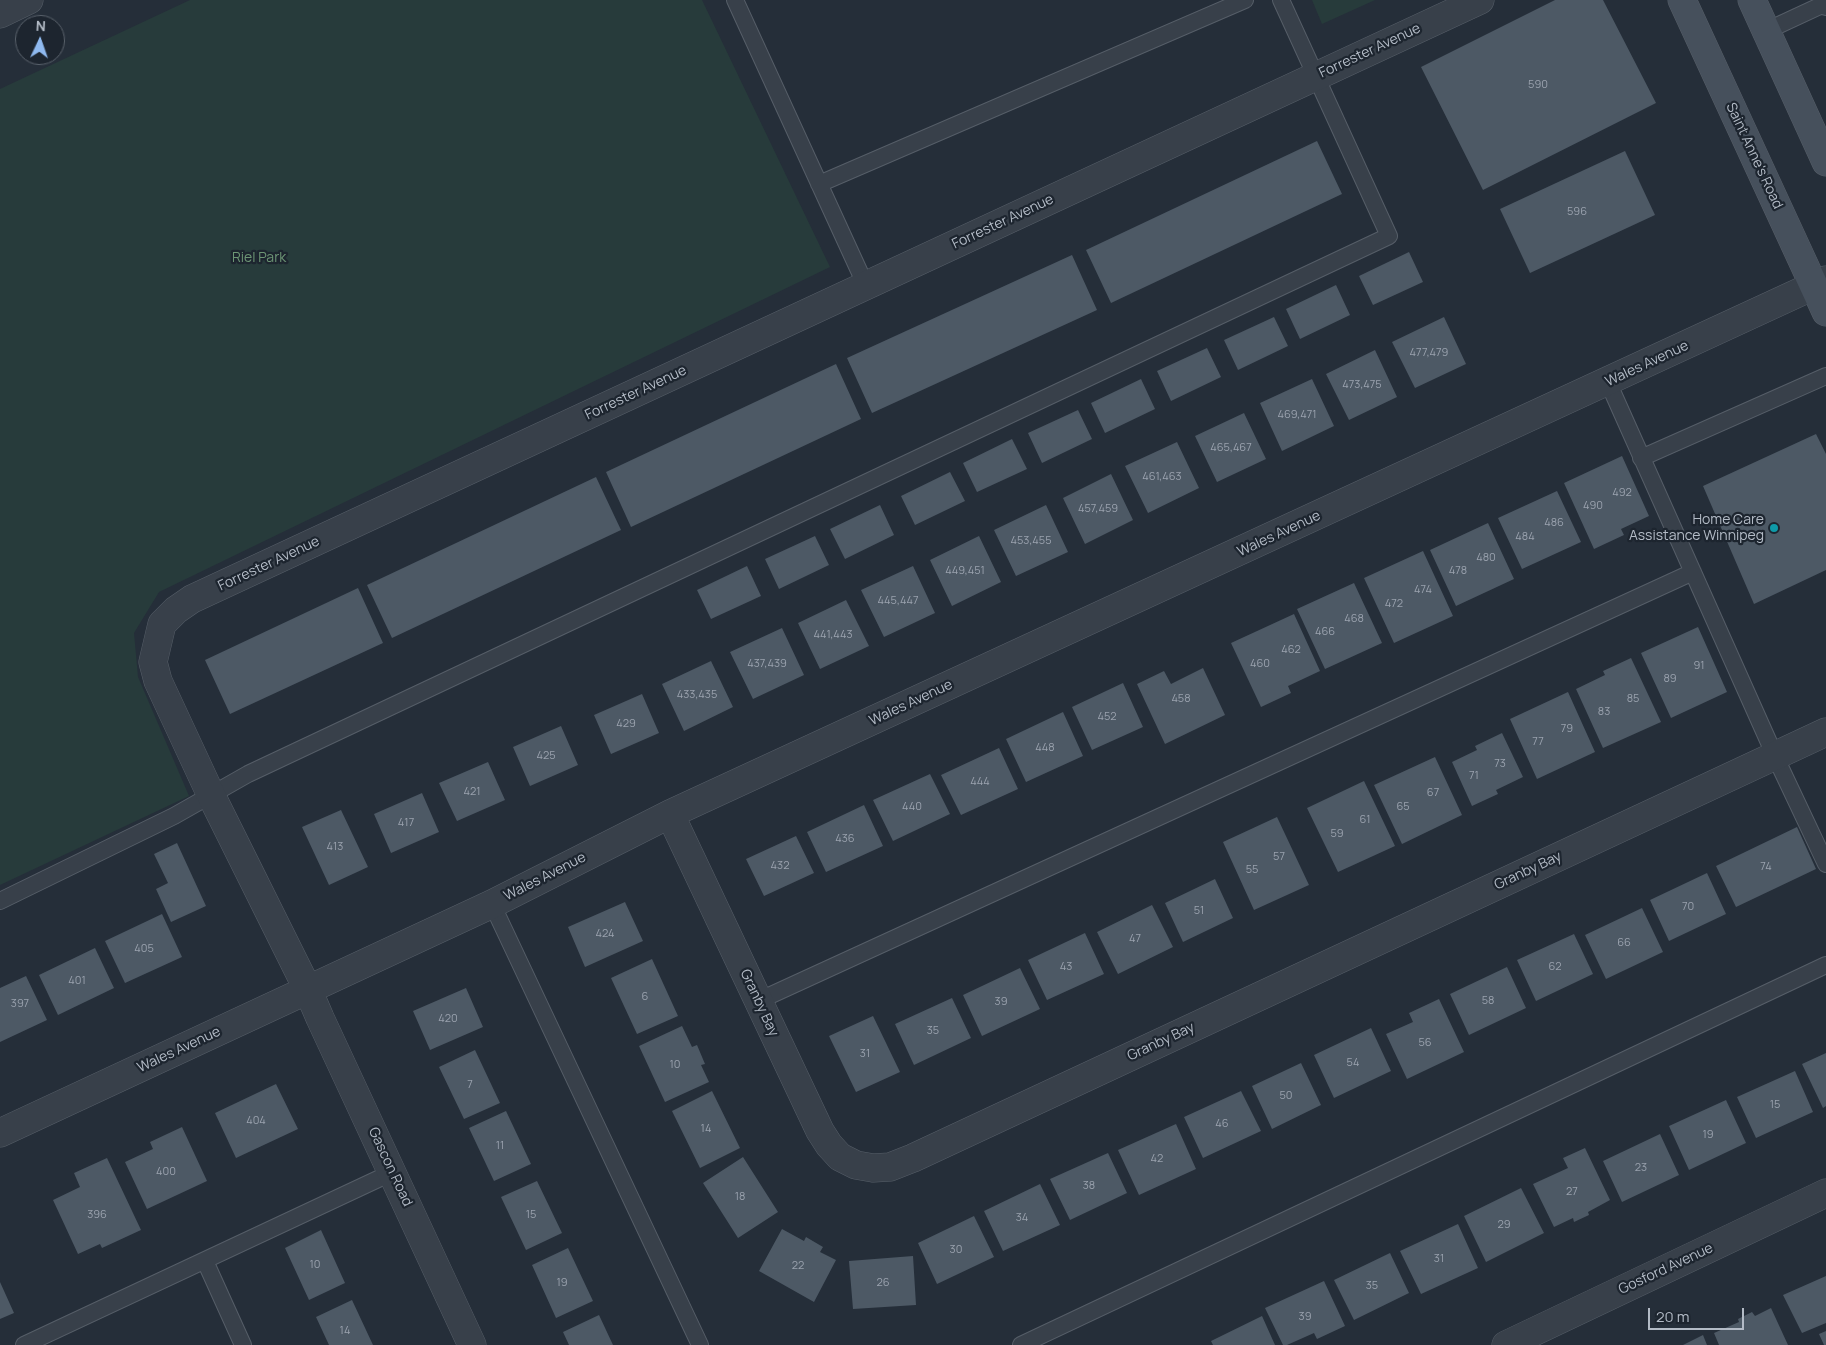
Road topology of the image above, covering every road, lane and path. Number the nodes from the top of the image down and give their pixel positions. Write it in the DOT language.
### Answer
graph roads {
  1 [pos="29,0"];
  2 [pos="735,0"];
  3 [pos="1245,0"];
  4 [pos="1281,0"];
  5 [pos="1480,0"];
  6 [pos="1682,0"];
  7 [pos="1752,0"];
  8 [pos="1824,4"];
  9 [pos="0,14"];
  10 [pos="1766,30"];
  11 [pos="1317,76"];
  12 [pos="1826,162"];
  13 [pos="819,184"];
  14 [pos="1820,283"];
  15 [pos="866,286"];
  16 [pos="1826,312"];
  17 [pos="1826,376"];
  18 [pos="1608,382"];
  19 [pos="1641,458"];
  20 [pos="1693,572"];
  21 [pos="1826,732"];
  22 [pos="1775,756"];
  23 [pos="211,795"];
  24 [pos="670,814"];
  25 [pos="1826,864"];
  26 [pos="0,901"];
  27 [pos="492,904"];
  28 [pos="1826,965"];
  29 [pos="308,990"];
  30 [pos="758,1001"];
  31 [pos="0,1133"];
  32 [pos="393,1172"];
  33 [pos="1826,1194"];
  34 [pos="205,1260"];
  35 [pos="24,1345"];
  36 [pos="244,1345"];
  37 [pos="472,1345"];
  38 [pos="700,1345"];
  39 [pos="1021,1345"];
  40 [pos="1506,1345"];
  1 -- 9 [label="street"];
  2 -- 13 [label="lane"];
  3 -- 13 [label="lane"];
  4 -- 11 [label="lane"];
  5 -- 11 [label="street, Forrester Avenue"];
  6 -- 14 [label="main road, Saint Anne's Road"];
  7 -- 10 [label="main road"];
  8 -- 10 [label="lane"];
  10 -- 12 [label="main road"];
  11 -- 15 [label="street, Forrester Avenue"];
  11 -- 23 [label="lane"];
  13 -- 15 [label="lane"];
  14 -- 16 [label="main road, Saint Anne's Road"];
  14 -- 18 [label="street, Wales Avenue"];
  15 -- 23 [label="street, Forrester Avenue"];
  17 -- 19 [label="lane"];
  18 -- 19 [label="lane"];
  18 -- 24 [label="street, Wales Avenue"];
  19 -- 20 [label="lane"];
  20 -- 22 [label="lane"];
  20 -- 30 [label="lane"];
  21 -- 22 [label="street, Granby Bay"];
  22 -- 25 [label="lane"];
  22 -- 30 [label="street, Granby Bay"];
  23 -- 26 [label="lane"];
  23 -- 29 [label="street, Forrester Avenue"];
  24 -- 27 [label="street, Wales Avenue"];
  24 -- 30 [label="street, Granby Bay"];
  27 -- 29 [label="street, Wales Avenue"];
  27 -- 38 [label="lane"];
  28 -- 39 [label="lane"];
  29 -- 31 [label="street, Wales Avenue"];
  29 -- 32 [label="street, Gascon Road"];
  32 -- 34 [label="lane"];
  32 -- 37 [label="street, Gascon Road"];
  33 -- 40 [label="street, Gosford Avenue"];
  34 -- 35 [label="lane"];
  34 -- 36 [label="lane"];
}
